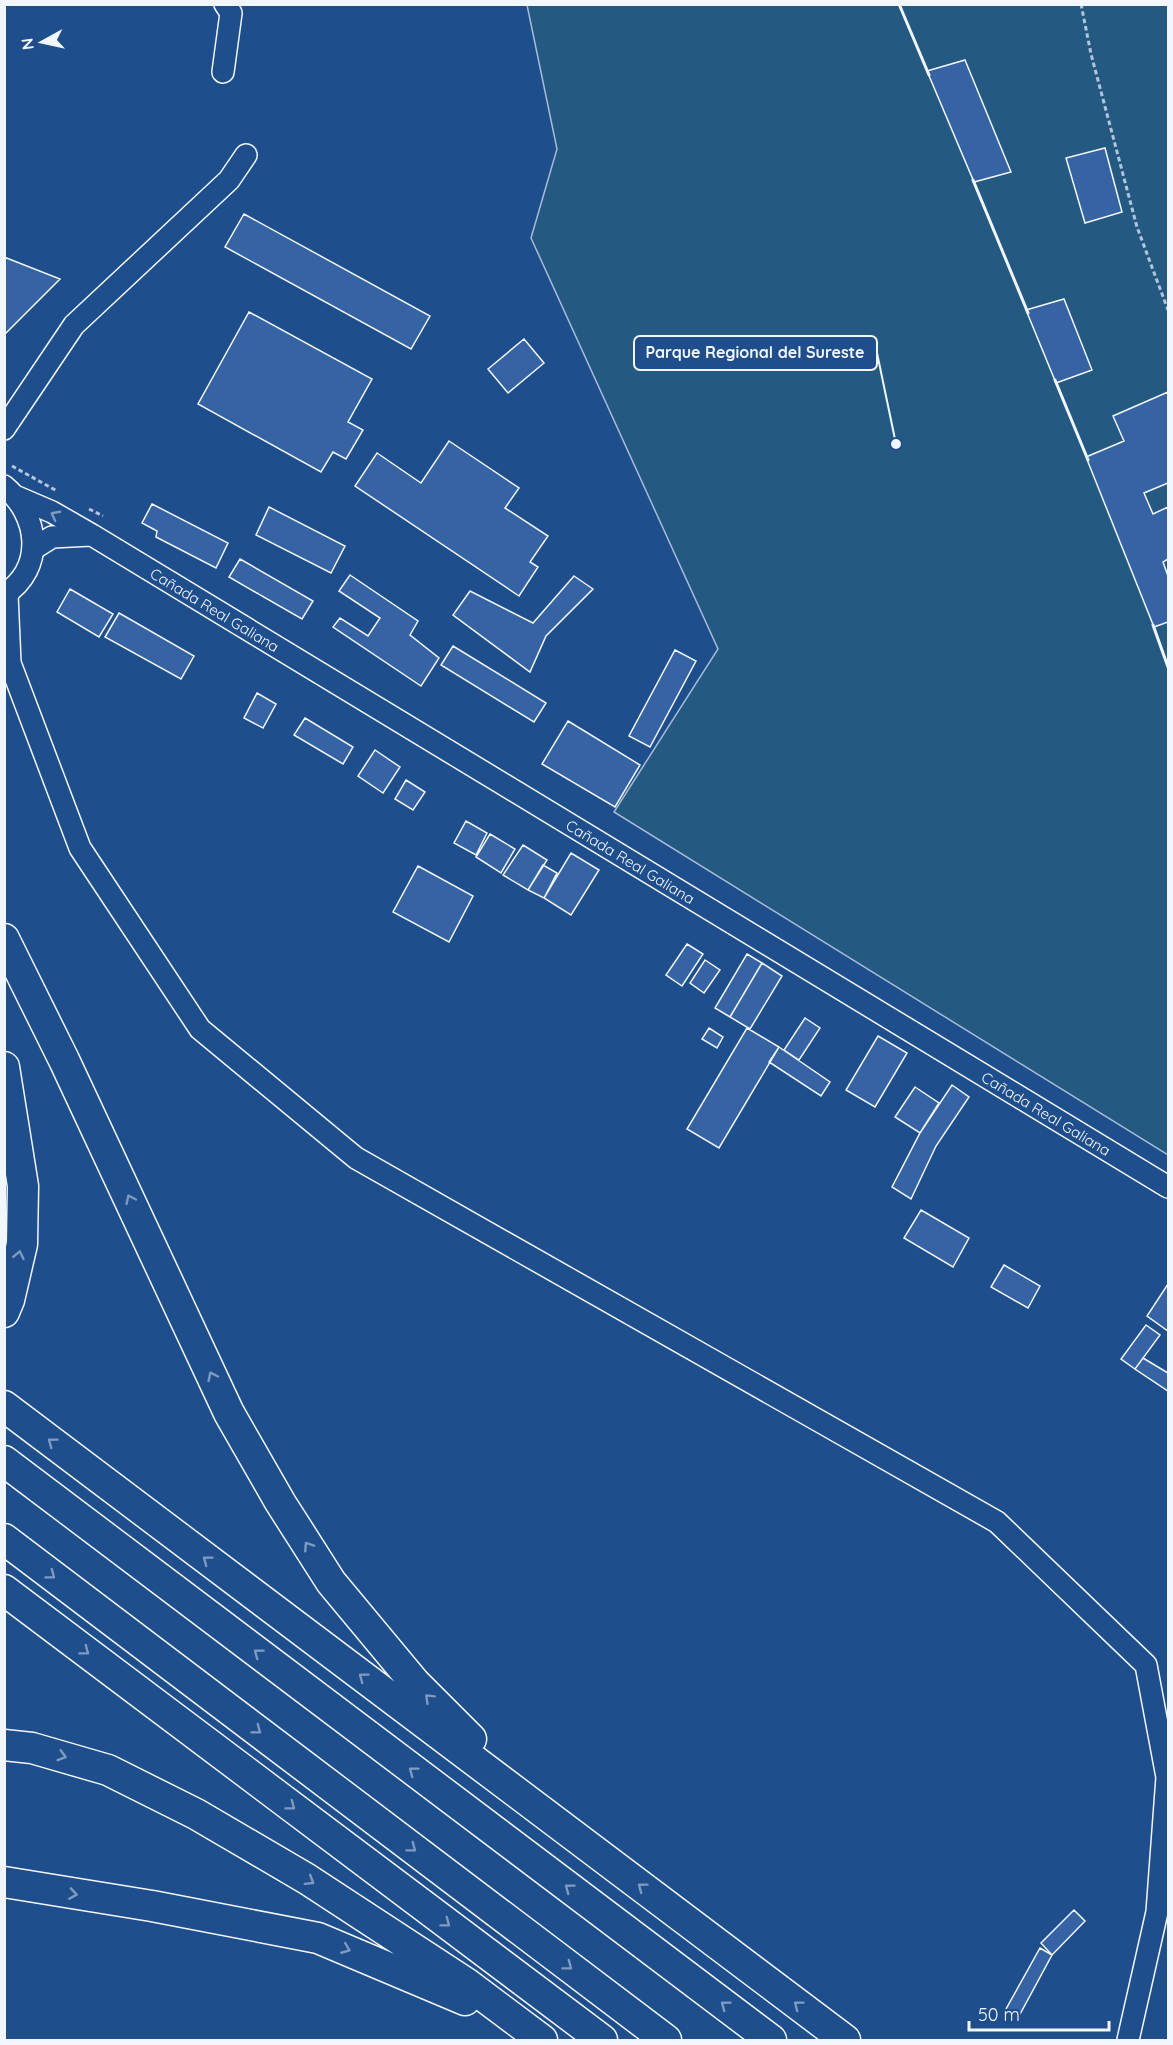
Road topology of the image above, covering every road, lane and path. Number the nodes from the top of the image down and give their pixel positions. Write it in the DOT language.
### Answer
graph roads {
  1 [pos="225,4"];
  2 [pos="1081,4"];
  3 [pos="223,72"];
  4 [pos="246,155"];
  5 [pos="1168,310"];
  6 [pos="4,429"];
  7 [pos="11,491"];
  8 [pos="92,536"];
  9 [pos="33,549"];
  10 [pos="6,594"];
  11 [pos="7,660"];
  12 [pos="4,939"];
  13 [pos="4,1067"];
  14 [pos="1168,1187"];
  15 [pos="4,1312"];
  16 [pos="4,1406"];
  17 [pos="4,1461"];
  18 [pos="4,1539"];
  19 [pos="4,1590"];
  20 [pos="4,1745"];
  21 [pos="1168,1778"];
  22 [pos="511,1788"];
  23 [pos="4,1882"];
  24 [pos="1163,1906"];
  25 [pos="535,2040"];
  26 [pos="542,2040"];
  27 [pos="602,2040"];
  28 [pos="666,2040"];
  29 [pos="771,2040"];
  30 [pos="844,2040"];
  31 [pos="1128,2040"];
  1 -- 3 [label="street"];
  2 -- 5 [label="path"];
  4 -- 6 [label="street"];
  8 -- 7 [label="street, Cañada Real Galiana, one-way"];
  7 -- 9 [label="street"];
  8 -- 9 [label="street"];
  8 -- 14 [label="street, Cañada Real Galiana"];
  9 -- 10 [label="street"];
  10 -- 11 [label="street"];
  11 -- 21 [label="street"];
  22 -- 12 [label="highway, one-way"];
  15 -- 13 [label="highway, one-way"];
  22 -- 16 [label="highway, one-way"];
  29 -- 17 [label="highway, one-way"];
  18 -- 28 [label="highway, one-way"];
  19 -- 27 [label="highway, one-way"];
  20 -- 26 [label="highway, one-way"];
  21 -- 24 [label="street"];
  30 -- 22 [label="highway, one-way"];
  23 -- 25 [label="highway, one-way"];
  24 -- 31 [label="street"];
}
